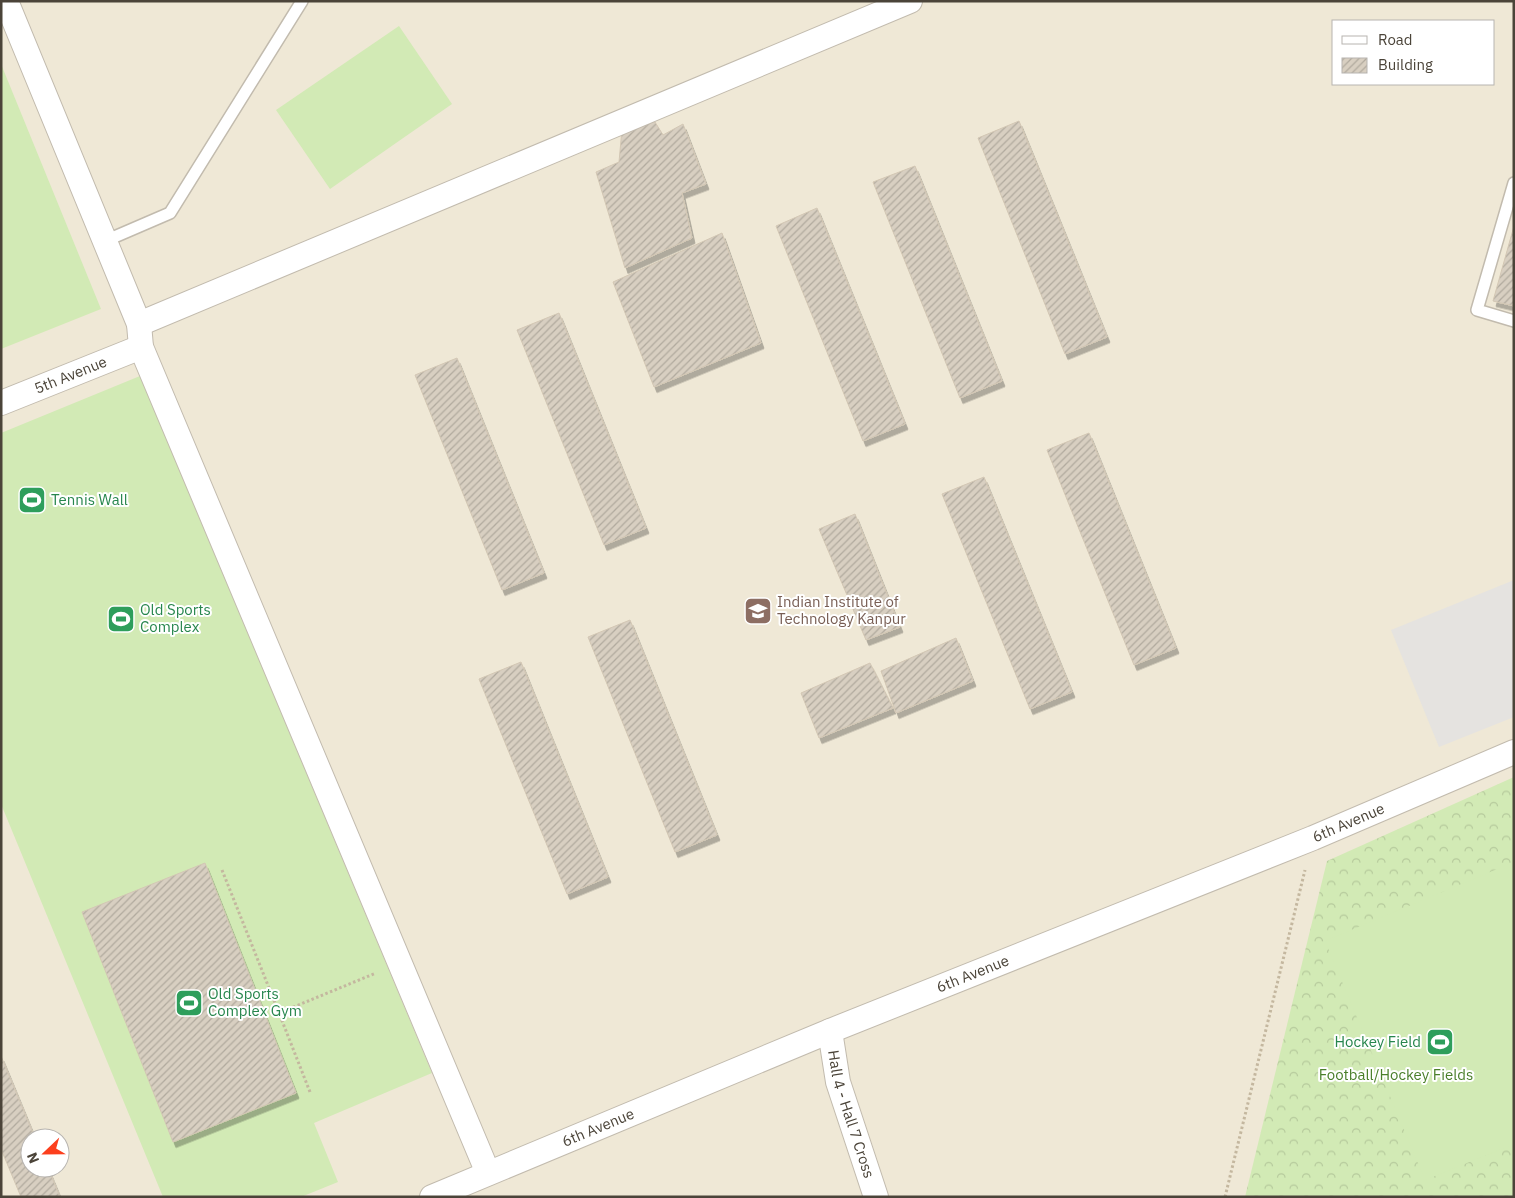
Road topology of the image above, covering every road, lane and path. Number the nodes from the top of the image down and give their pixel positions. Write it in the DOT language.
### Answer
graph roads {
  1 [pos="6,1"];
  2 [pos="302,1"];
  3 [pos="910,1"];
  4 [pos="1514,183"];
  5 [pos="105,240"];
  6 [pos="1514,321"];
  7 [pos="139,324"];
  8 [pos="141,348"];
  9 [pos="1,403"];
  10 [pos="1514,752"];
  11 [pos="1313,838"];
  12 [pos="222,870"];
  13 [pos="399,963"];
  14 [pos="279,1013"];
  15 [pos="830,1031"];
  16 [pos="310,1092"];
  17 [pos="488,1173"];
  18 [pos="432,1197"];
  19 [pos="876,1197"];
  20 [pos="1225,1197"];
  1 -- 5 [label="street"];
  2 -- 5 [label="lane"];
  3 -- 7 [label="street"];
  4 -- 6 [label="lane"];
  5 -- 7 [label="street"];
  7 -- 8 [label="street"];
  8 -- 9 [label="street, 5th Avenue"];
  8 -- 13 [label="street"];
  10 -- 11 [label="street, 6th Avenue"];
  11 -- 15 [label="street, 6th Avenue"];
  11 -- 20 [label="path"];
  12 -- 14 [label="path"];
  13 -- 14 [label="path"];
  13 -- 17 [label="street"];
  14 -- 16 [label="path"];
  15 -- 17 [label="street, 6th Avenue"];
  15 -- 19 [label="street, Hall 4 - Hall 7 Cross"];
  17 -- 18 [label="street, 6th Avenue"];
}
